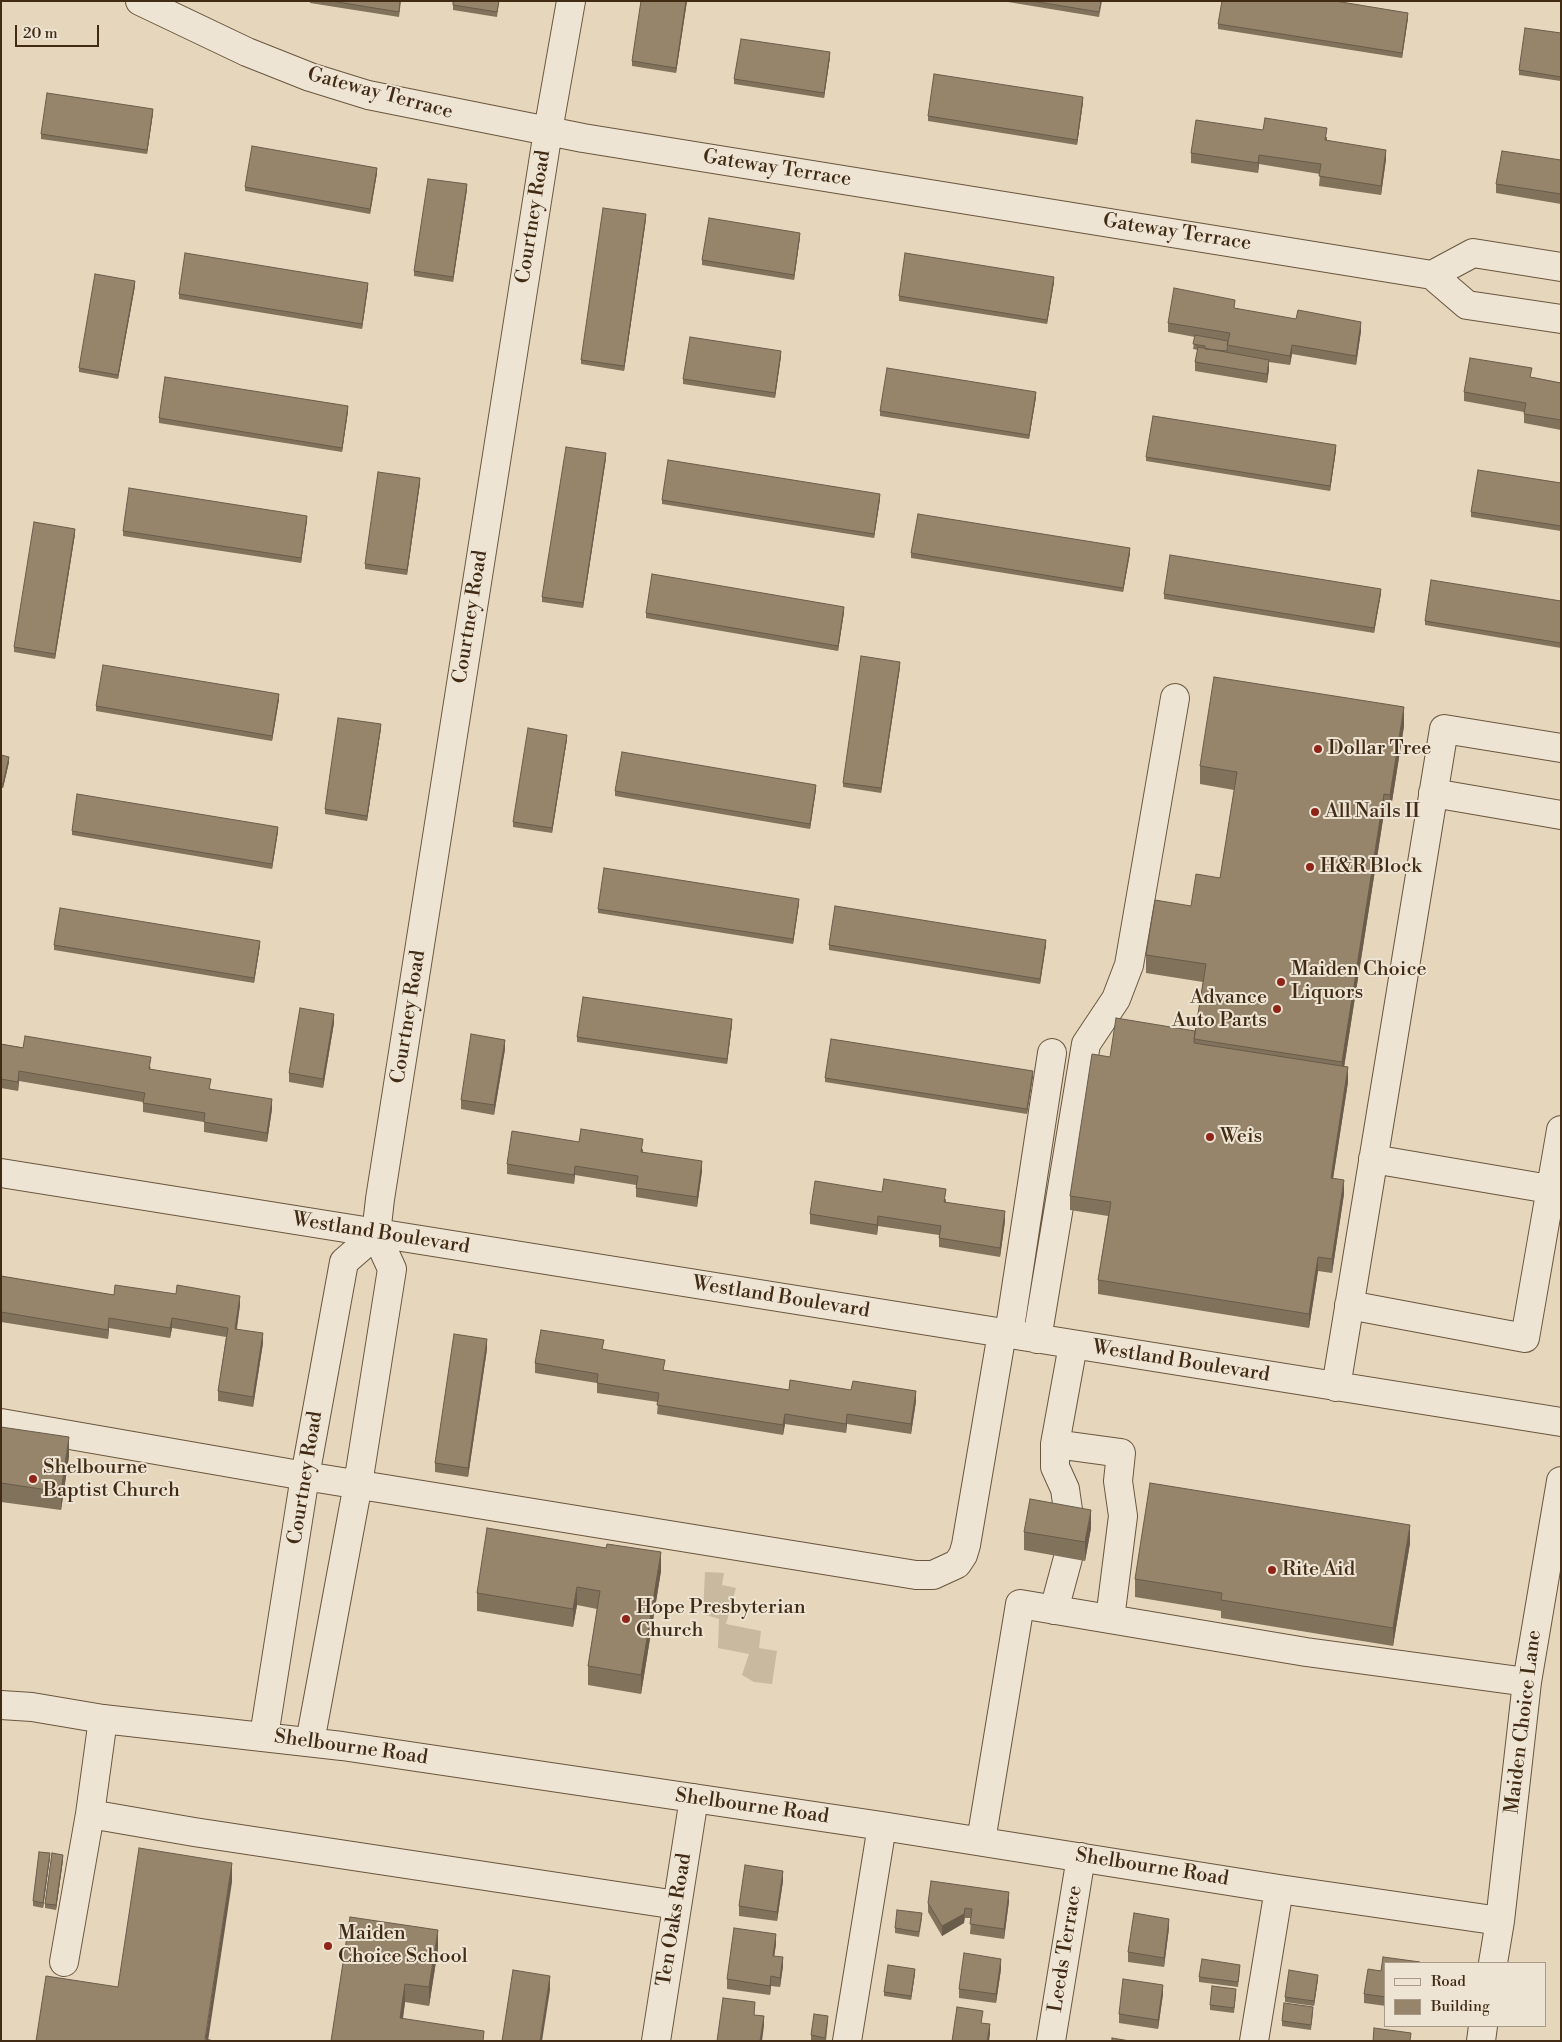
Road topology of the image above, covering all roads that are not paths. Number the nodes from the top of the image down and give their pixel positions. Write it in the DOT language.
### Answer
graph roads {
  1 [pos="140,1"];
  2 [pos="571,1"];
  3 [pos="548,131"];
  4 [pos="1561,268"];
  5 [pos="1432,275"];
  6 [pos="1561,319"];
  7 [pos="1175,698"];
  8 [pos="1561,748"];
  9 [pos="1433,793"];
  10 [pos="1561,815"];
  11 [pos="1052,1053"];
  12 [pos="1561,1130"];
  13 [pos="1373,1159"];
  14 [pos="1,1173"];
  15 [pos="1556,1190"];
  16 [pos="376,1234"];
  17 [pos="1349,1305"];
  18 [pos="1006,1334"];
  19 [pos="1037,1339"];
  20 [pos="1073,1345"];
  21 [pos="1336,1386"];
  22 [pos="1561,1422"];
  23 [pos="1,1423"];
  24 [pos="1055,1444"];
  25 [pos="305,1476"];
  26 [pos="1561,1481"];
  27 [pos="358,1484"];
  28 [pos="1070,1524"];
  29 [pos="1068,1558"];
  30 [pos="1054,1610"];
  31 [pos="1110,1619"];
  32 [pos="1527,1682"];
  33 [pos="1,1705"];
  34 [pos="103,1719"];
  35 [pos="264,1736"];
  36 [pos="310,1742"];
  37 [pos="694,1798"];
  38 [pos="90,1814"];
  39 [pos="882,1826"];
  40 [pos="981,1842"];
  41 [pos="1081,1857"];
  42 [pos="1278,1889"];
  43 [pos="678,1905"];
  44 [pos="1500,1921"];
  45 [pos="64,1962"];
  46 [pos="1493,1962"];
  47 [pos="1483,2027"];
  48 [pos="656,2041"];
  49 [pos="848,2041"];
  50 [pos="1052,2041"];
  51 [pos="1254,2041"];
  52 [pos="1481,2041"];
  1 -- 3 [label="street, Gateway Terrace"];
  2 -- 3 [label="street, Courtney Road"];
  3 -- 5 [label="street, Gateway Terrace"];
  3 -- 16 [label="street, Courtney Road"];
  4 -- 5 [label="street"];
  5 -- 6 [label="street"];
  7 -- 19 [label="street"];
  8 -- 9 [label="street"];
  9 -- 10 [label="street"];
  9 -- 13 [label="street"];
  11 -- 18 [label="street"];
  12 -- 15 [label="street"];
  13 -- 15 [label="street"];
  13 -- 17 [label="street"];
  14 -- 16 [label="street, Westland Boulevard"];
  15 -- 17 [label="street"];
  16 -- 18 [label="street, Westland Boulevard"];
  16 -- 25 [label="street, Courtney Road"];
  16 -- 27 [label="street"];
  17 -- 21 [label="street"];
  18 -- 19 [label="street, Westland Boulevard"];
  18 -- 27 [label="street"];
  19 -- 20 [label="street, Westland Boulevard"];
  20 -- 21 [label="street, Westland Boulevard"];
  20 -- 24 [label="street"];
  21 -- 22 [label="street, Westland Boulevard"];
  23 -- 25 [label="street"];
  24 -- 28 [label="street"];
  24 -- 31 [label="street"];
  25 -- 27 [label="street"];
  25 -- 35 [label="street, Courtney Road"];
  26 -- 32 [label="street, Maiden Choice Lane"];
  27 -- 36 [label="street"];
  29 -- 30 [label="street"];
  30 -- 31 [label="street"];
  30 -- 40 [label="street"];
  31 -- 32 [label="street"];
  32 -- 44 [label="street, Maiden Choice Lane"];
  33 -- 34 [label="street, Shelbourne Road"];
  34 -- 35 [label="street, Shelbourne Road"];
  34 -- 38 [label="street"];
  35 -- 36 [label="street, Shelbourne Road"];
  36 -- 37 [label="street, Shelbourne Road"];
  37 -- 39 [label="street, Shelbourne Road"];
  37 -- 43 [label="street, Ten Oaks Road"];
  38 -- 43 [label="street"];
  38 -- 45 [label="street"];
  39 -- 40 [label="street, Shelbourne Road"];
  39 -- 49 [label="street"];
  40 -- 41 [label="street, Shelbourne Road"];
  41 -- 42 [label="street, Shelbourne Road"];
  41 -- 50 [label="street, Leeds Terrace"];
  42 -- 44 [label="street, Shelbourne Road"];
  42 -- 51 [label="street"];
  43 -- 48 [label="street, Ten Oaks Road"];
  44 -- 46 [label="street, Maiden Choice Lane"];
  47 -- 52 [label="street"];
}
